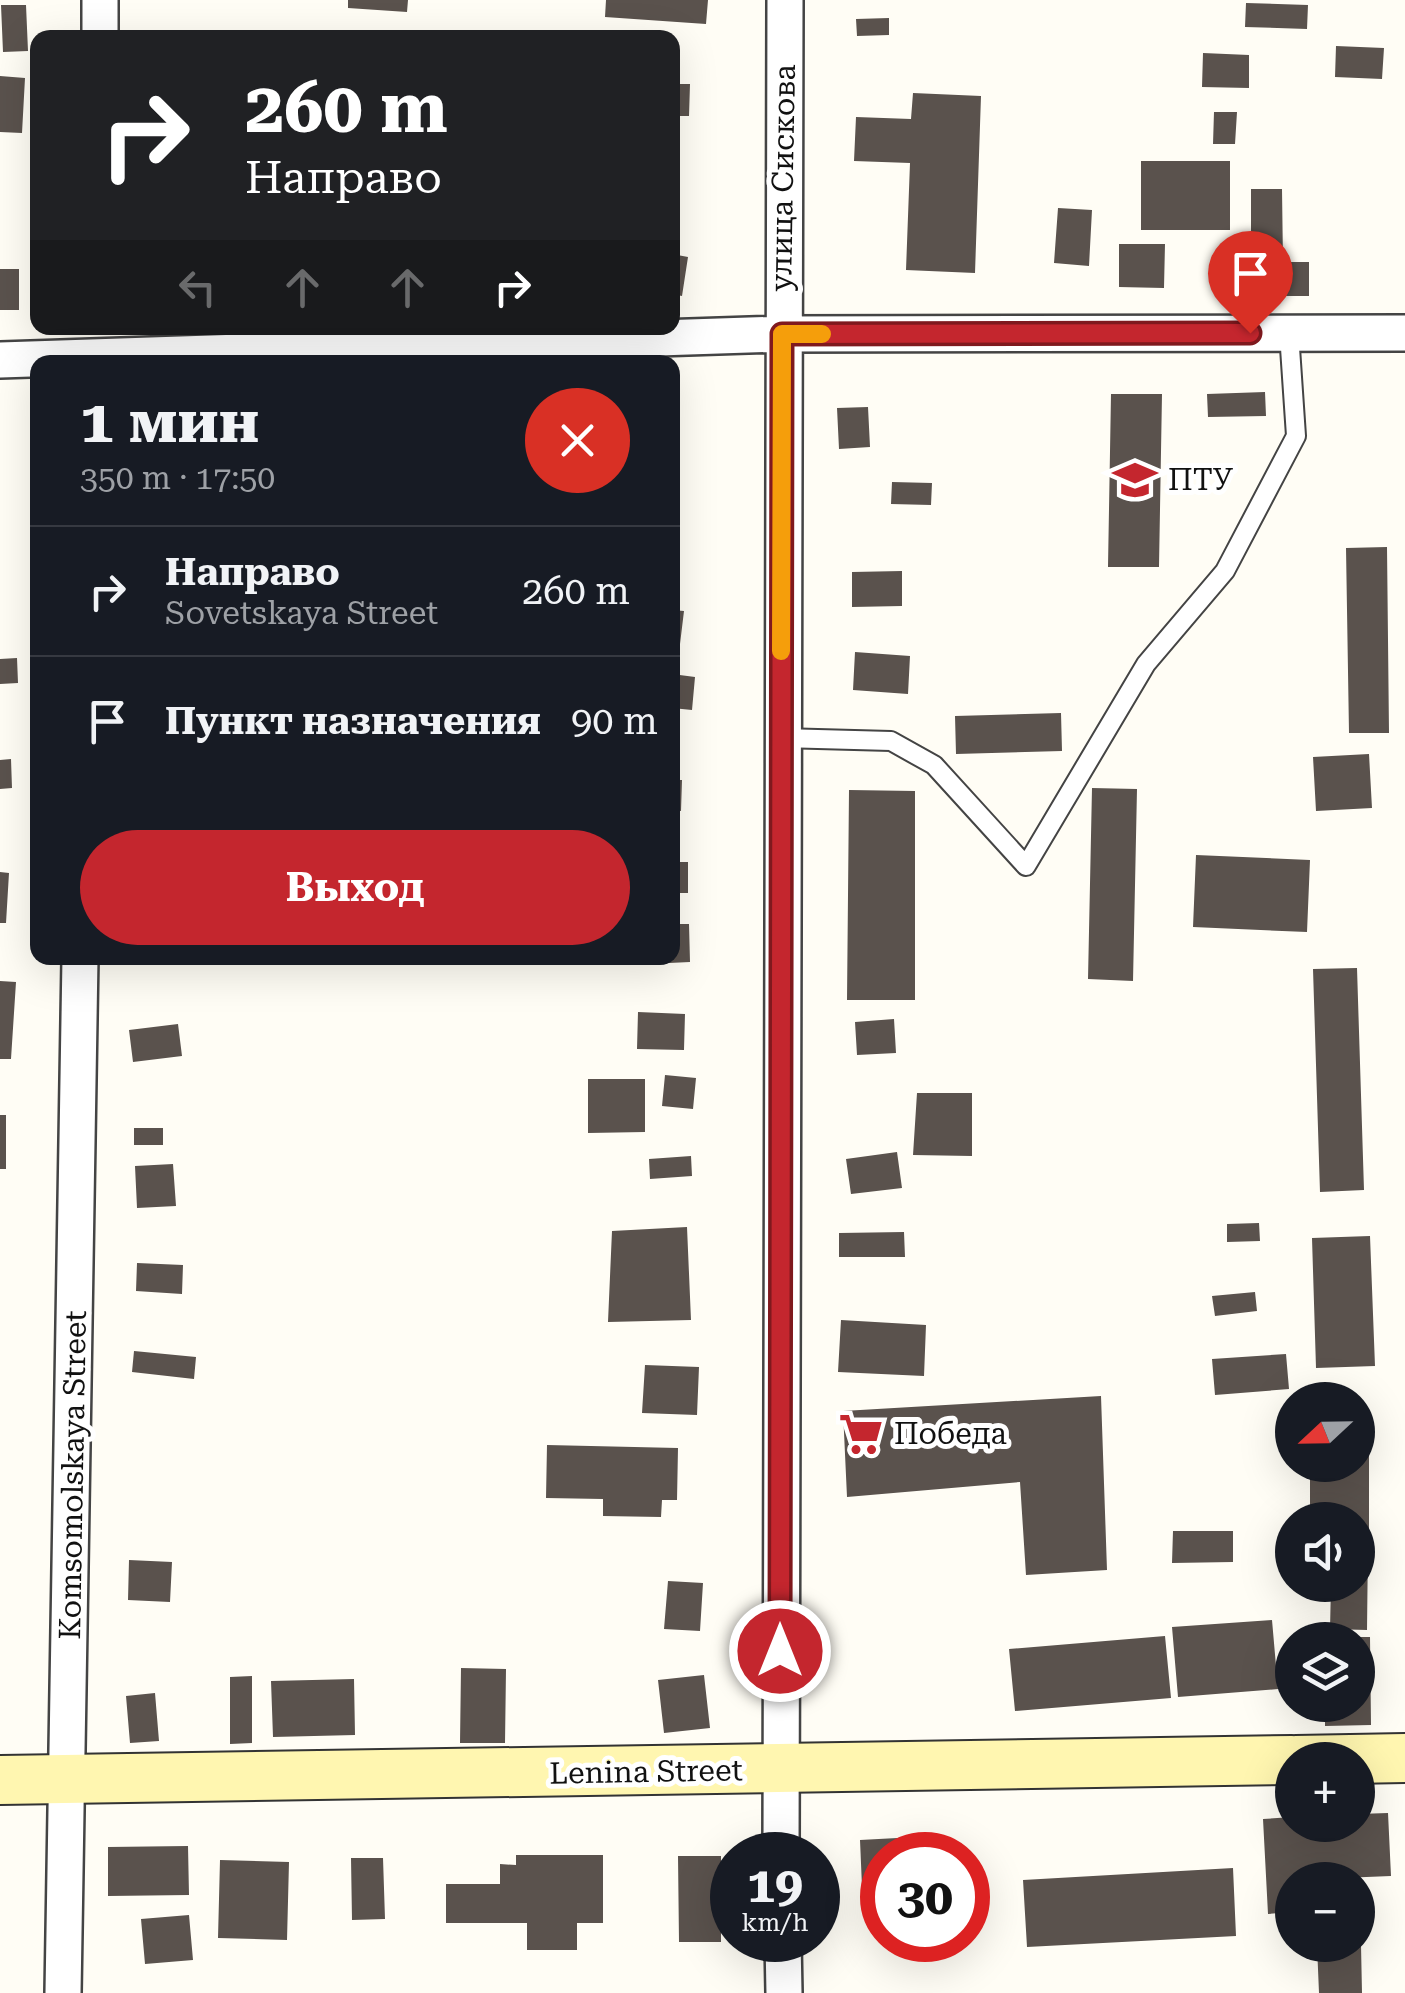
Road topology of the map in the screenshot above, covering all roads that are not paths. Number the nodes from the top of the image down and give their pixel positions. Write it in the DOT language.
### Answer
graph roads {
  1 [pos="100,0"];
  2 [pos="785,0"];
  3 [pos="100,30"];
  4 [pos="1405,332"];
  5 [pos="1289,333"];
  6 [pos="782,334"];
  7 [pos="104,342"];
  8 [pos="80,355"];
  9 [pos="0,360"];
  10 [pos="30,360"];
  11 [pos="781,738"];
  12 [pos="80,965"];
  13 [pos="1405,1758"];
  14 [pos="1375,1759"];
  15 [pos="1275,1760"];
  16 [pos="779,1770"];
  17 [pos="70,1779"];
  18 [pos="0,1780"];
  19 [pos="780,1832"];
  20 [pos="783,1962"];
  21 [pos="64,1993"];
  22 [pos="784,1993"];
  1 -- 3 [label="street"];
  2 -- 6 [label="street, улица Сискова"];
  4 -- 5 [label="street"];
  5 -- 6 [label="street"];
  5 -- 11 [label="lane"];
  6 -- 7 [label="street"];
  6 -- 11 [label="street, улица Сискова"];
  7 -- 8 [label="street"];
  9 -- 10 [label="street"];
  11 -- 16 [label="street, улица Сискова"];
  12 -- 17 [label="street, Komsomolskaya Street"];
  13 -- 14 [label="street, Lenina Street"];
  15 -- 16 [label="street, Lenina Street"];
  16 -- 17 [label="street, Lenina Street"];
  16 -- 19 [label="street, улица Сискова"];
  17 -- 18 [label="street, Lenina Street"];
  17 -- 21 [label="street, Komsomolskaya Street"];
  20 -- 22 [label="street"];
}
